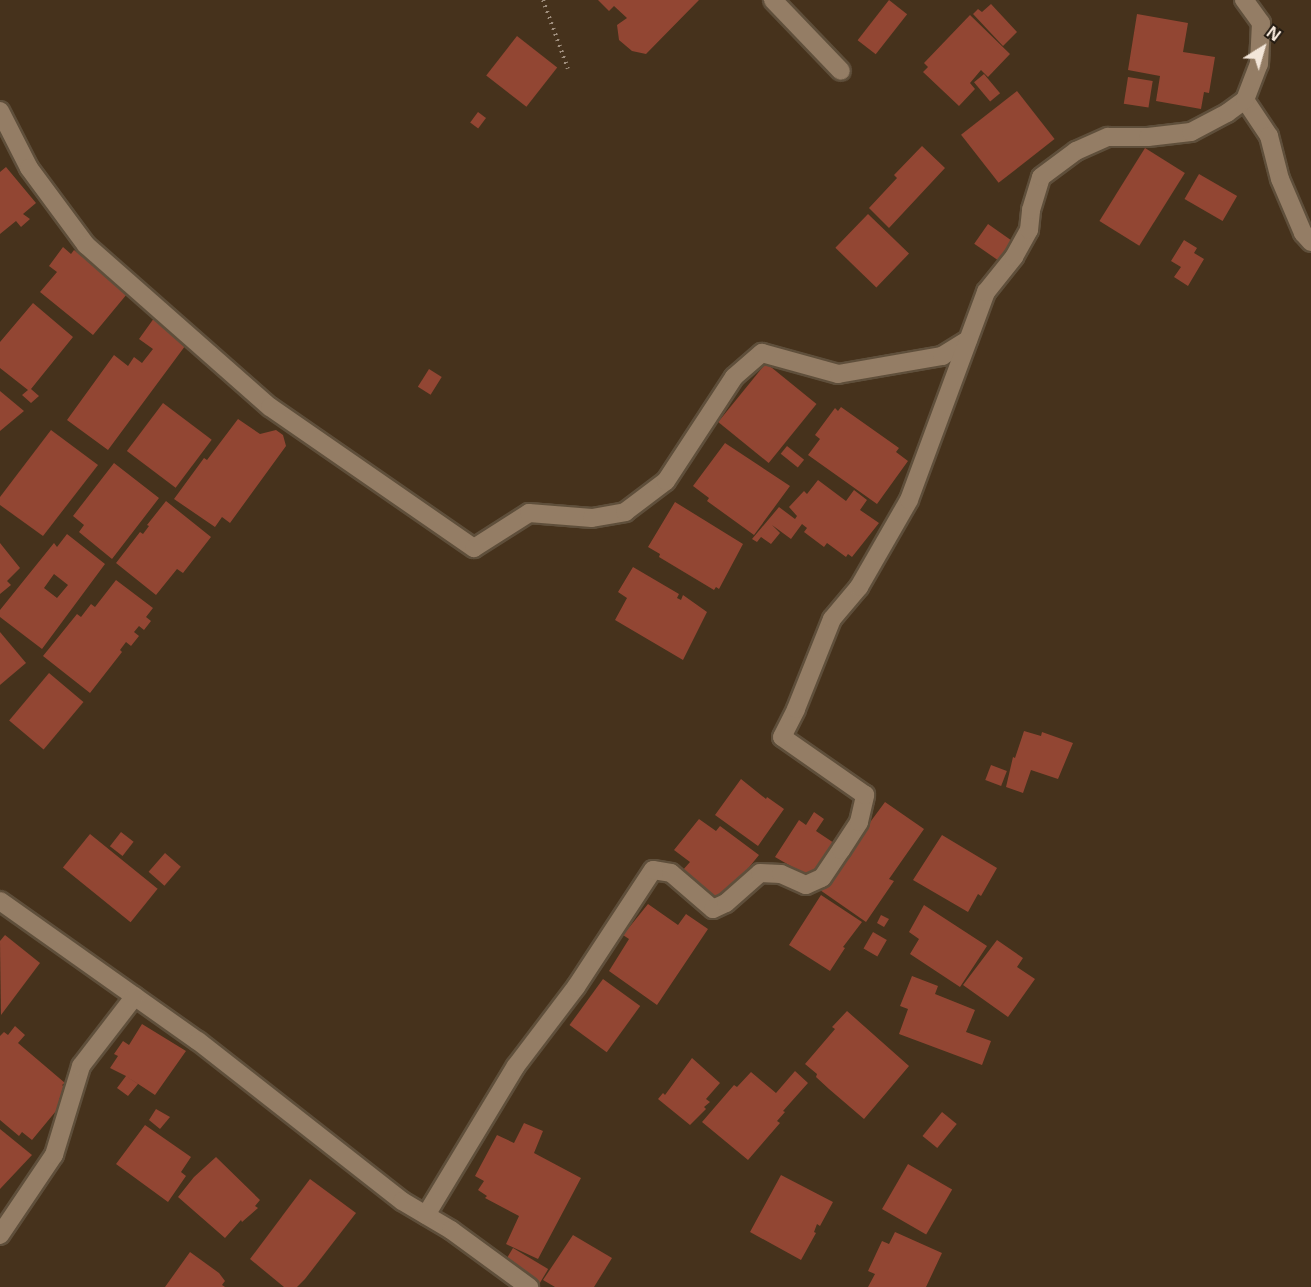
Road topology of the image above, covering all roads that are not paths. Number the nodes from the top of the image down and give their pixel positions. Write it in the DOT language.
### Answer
graph roads {
  1 [pos="773,0"];
  2 [pos="1244,0"];
  3 [pos="841,71"];
  4 [pos="1245,100"];
  5 [pos="0,111"];
  6 [pos="1311,242"];
  7 [pos="968,340"];
  8 [pos="0,901"];
  9 [pos="135,996"];
  10 [pos="426,1215"];
  11 [pos="0,1235"];
  12 [pos="529,1287"];
  1 -- 3 [label="street"];
  2 -- 4 [label="street"];
  4 -- 6 [label="street"];
  4 -- 7 [label="street"];
  5 -- 7 [label="street"];
  7 -- 10 [label="street"];
  8 -- 9 [label="street"];
  9 -- 10 [label="street"];
  9 -- 11 [label="street"];
  10 -- 12 [label="street"];
}
